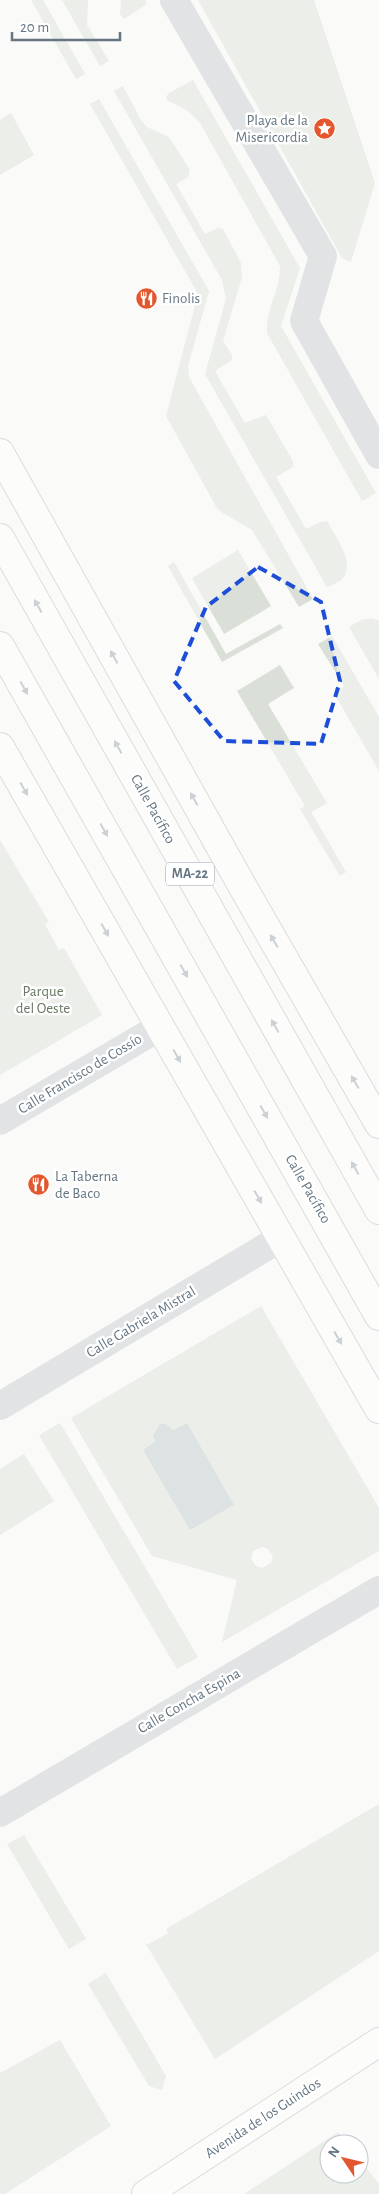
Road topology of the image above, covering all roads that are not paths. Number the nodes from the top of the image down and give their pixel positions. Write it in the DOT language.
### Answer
graph roads {
  1 [pos="174,0"];
  2 [pos="0,453"];
  3 [pos="379,455"];
  4 [pos="0,538"];
  5 [pos="0,646"];
  6 [pos="0,746"];
  7 [pos="160,1027"];
  8 [pos="0,1121"];
  9 [pos="379,1124"];
  10 [pos="379,1210"];
  11 [pos="281,1238"];
  12 [pos="379,1316"];
  13 [pos="0,1406"];
  14 [pos="379,1409"];
  15 [pos="379,1590"];
  16 [pos="0,1813"];
  17 [pos="379,2042"];
  18 [pos="146,2194"];
  1 -- 3 [label="street"];
  9 -- 2 [label="main road, one-way"];
  10 -- 4 [label="main road, Calle Pacífico / MA-22, one-way"];
  5 -- 12 [label="main road, Calle Pacífico, one-way"];
  6 -- 7 [label="main road, one-way"];
  7 -- 8 [label="street, Calle Francisco de Cossío"];
  7 -- 11 [label="main road, one-way"];
  11 -- 13 [label="street, Calle Gabriela Mistral"];
  11 -- 14 [label="main road, one-way"];
  15 -- 16 [label="street, Calle Concha Espina"];
  17 -- 18 [label="main road, Avenida de los Guindos"];
}
